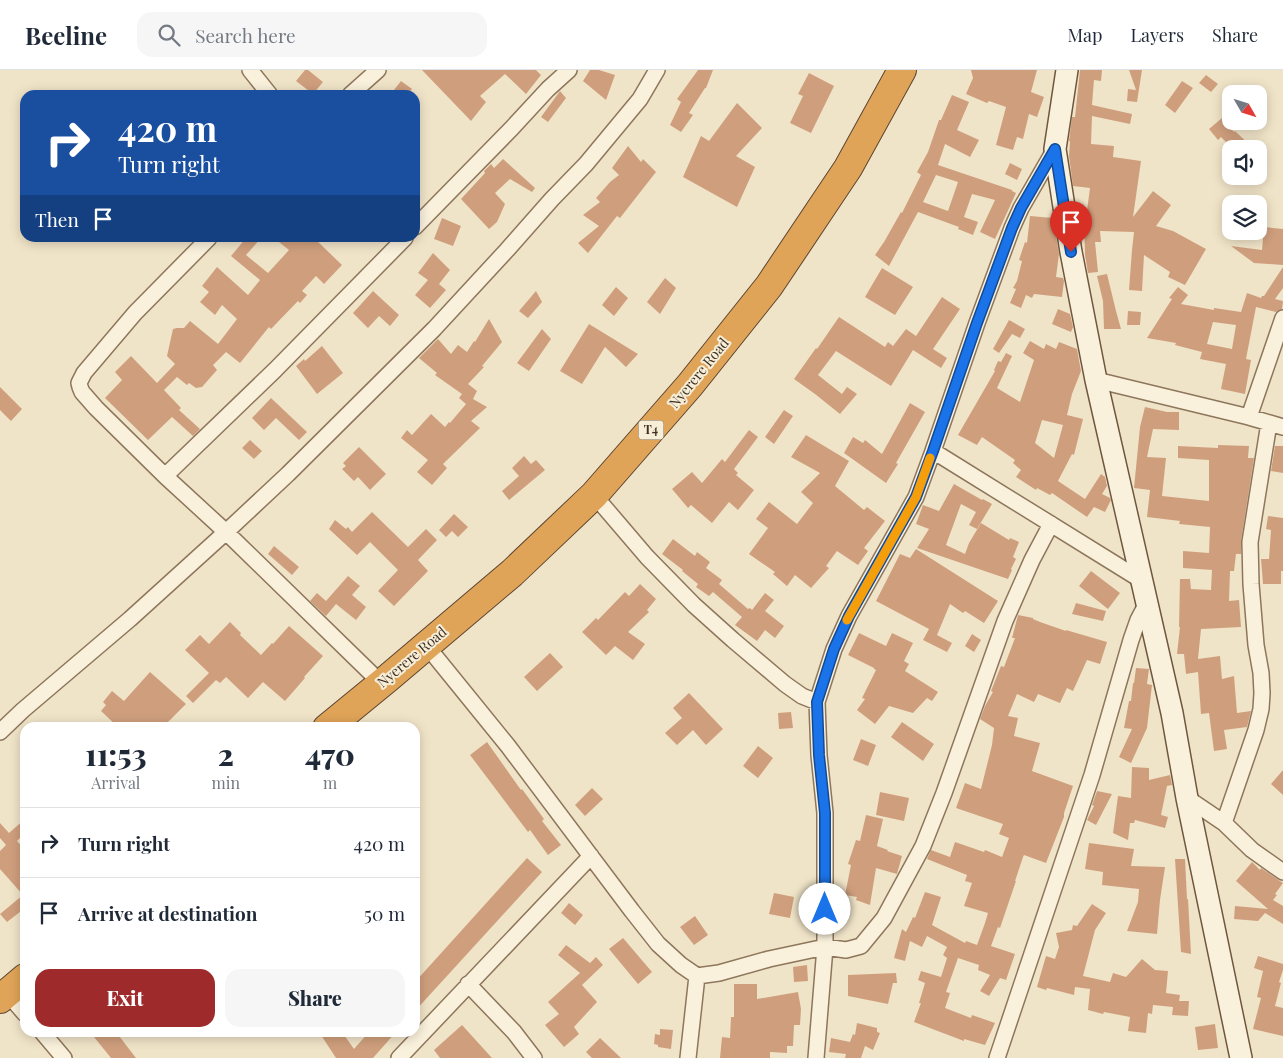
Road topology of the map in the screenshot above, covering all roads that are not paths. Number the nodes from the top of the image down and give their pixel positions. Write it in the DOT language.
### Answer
graph roads {
  1 [pos="250,70"];
  2 [pos="378,70"];
  3 [pos="569,70"];
  4 [pos="657,70"];
  5 [pos="902,70"];
  6 [pos="1067,70"];
  7 [pos="266,90"];
  8 [pos="356,90"];
  9 [pos="1055,149"];
  10 [pos="420,222"];
  11 [pos="205,242"];
  12 [pos="401,242"];
  13 [pos="1283,318"];
  14 [pos="1096,380"];
  15 [pos="1249,417"];
  16 [pos="1276,425"];
  17 [pos="933,451"];
  18 [pos="165,476"];
  19 [pos="594,495"];
  20 [pos="1051,524"];
  21 [pos="226,532"];
  22 [pos="1142,580"];
  23 [pos="1147,603"];
  24 [pos="426,645"];
  25 [pos="381,683"];
  26 [pos="817,702"];
  27 [pos="334,722"];
  28 [pos="0,732"];
  29 [pos="1187,798"];
  30 [pos="1224,823"];
  31 [pos="590,856"];
  32 [pos="1283,872"];
  33 [pos="825,947"];
  34 [pos="698,976"];
  35 [pos="468,984"];
  36 [pos="11,990"];
  37 [pos="20,1005"];
  38 [pos="420,1035"];
  39 [pos="46,1037"];
  40 [pos="418,1037"];
  41 [pos="64,1058"];
  42 [pos="398,1058"];
  43 [pos="534,1058"];
  44 [pos="688,1058"];
  45 [pos="816,1058"];
  46 [pos="997,1058"];
  47 [pos="1241,1058"];
  1 -- 7 [label="street"];
  2 -- 8 [label="street"];
  3 -- 10 [label="street"];
  4 -- 21 [label="street"];
  5 -- 19 [label="highway, Nyerere Road / T4"];
  6 -- 9 [label="main road"];
  9 -- 14 [label="main road"];
  9 -- 17 [label="street"];
  11 -- 18 [label="street"];
  12 -- 18 [label="street"];
  13 -- 15 [label="street"];
  14 -- 15 [label="street"];
  14 -- 22 [label="main road"];
  15 -- 16 [label="street"];
  16 -- 30 [label="street"];
  17 -- 20 [label="street"];
  17 -- 26 [label="street"];
  18 -- 21 [label="street"];
  19 -- 24 [label="highway, Nyerere Road / T4"];
  19 -- 26 [label="street"];
  20 -- 22 [label="street"];
  20 -- 33 [label="street"];
  21 -- 25 [label="street"];
  21 -- 28 [label="street"];
  22 -- 23 [label="main road"];
  23 -- 29 [label="main road"];
  23 -- 46 [label="street"];
  24 -- 25 [label="highway, Nyerere Road / T4"];
  24 -- 31 [label="street"];
  25 -- 27 [label="highway, Nyerere Road / T4"];
  26 -- 33 [label="street"];
  29 -- 30 [label="street"];
  29 -- 47 [label="main road"];
  30 -- 32 [label="street"];
  31 -- 34 [label="street"];
  31 -- 35 [label="street"];
  33 -- 34 [label="street"];
  33 -- 45 [label="street"];
  34 -- 44 [label="street"];
  35 -- 38 [label="street"];
  35 -- 43 [label="street"];
  36 -- 37 [label="street"];
  39 -- 41 [label="street"];
  40 -- 42 [label="street"];
}
